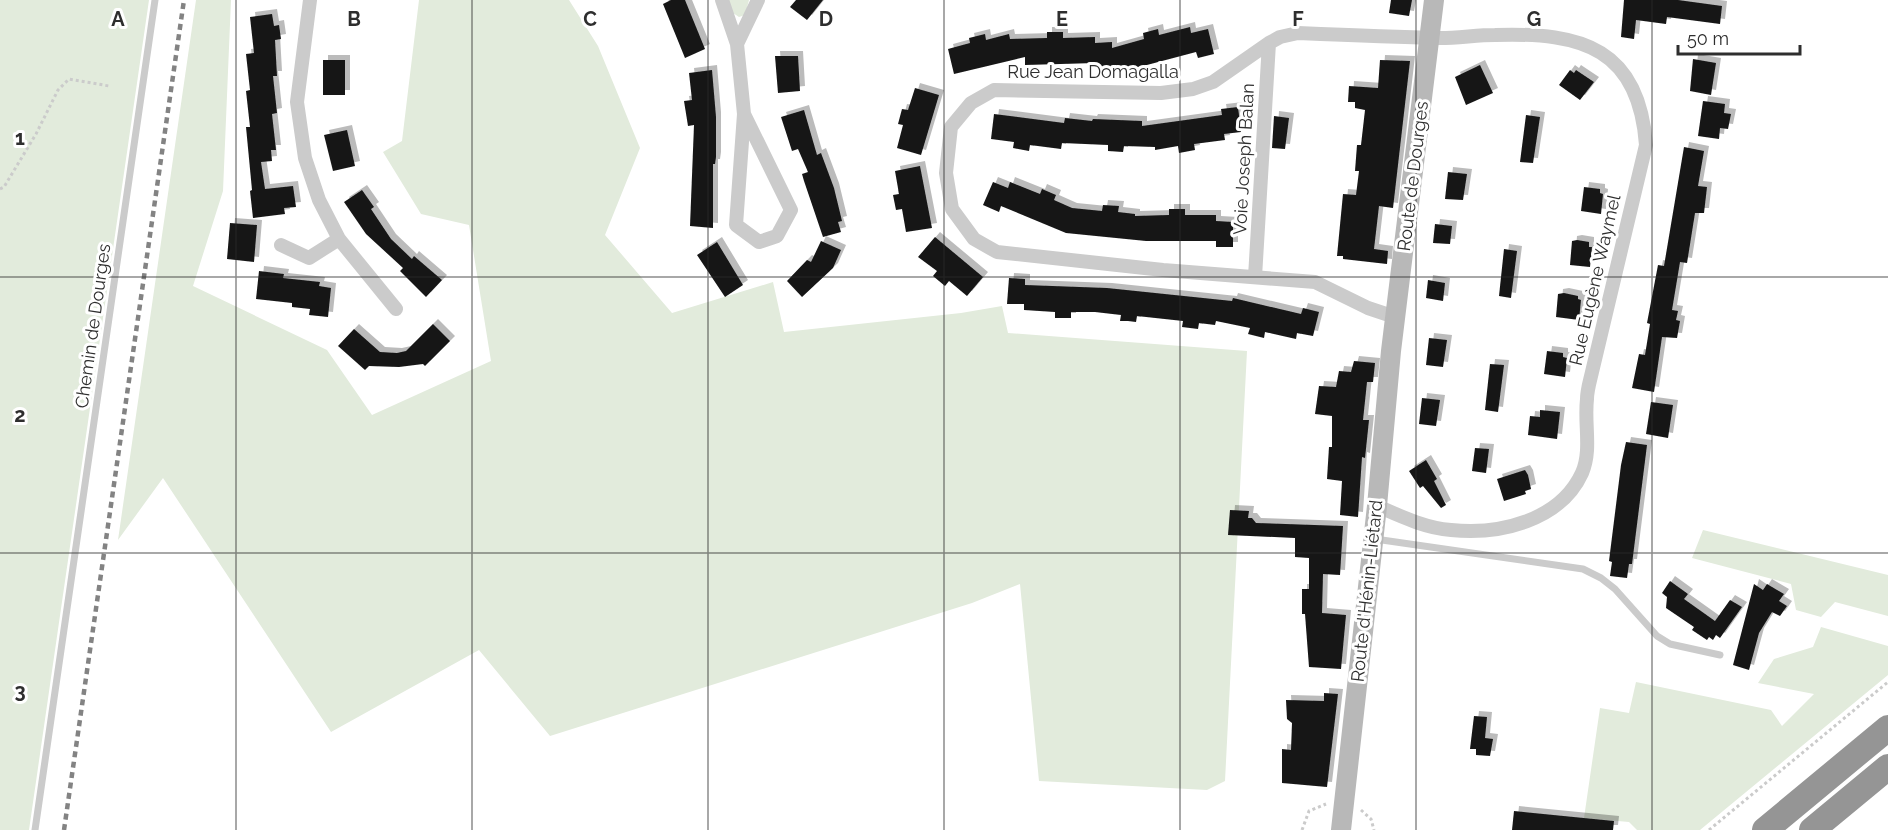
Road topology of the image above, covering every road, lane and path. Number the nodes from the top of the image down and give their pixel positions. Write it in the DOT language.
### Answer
graph roads {
  1 [pos="155,0"];
  2 [pos="310,0"];
  3 [pos="722,0"];
  4 [pos="758,0"];
  5 [pos="1434,0"];
  6 [pos="1430,37"];
  7 [pos="1269,43"];
  8 [pos="737,44"];
  9 [pos="109,86"];
  10 [pos="744,114"];
  11 [pos="0,189"];
  12 [pos="339,238"];
  13 [pos="281,245"];
  14 [pos="1255,278"];
  15 [pos="396,309"];
  16 [pos="1397,314"];
  17 [pos="1391,351"];
  18 [pos="1377,506"];
  19 [pos="1373,539"];
  20 [pos="1720,655"];
  21 [pos="1888,682"];
  22 [pos="1888,728"];
  23 [pos="1888,767"];
  24 [pos="1343,804"];
  25 [pos="35,830"];
  26 [pos="1302,830"];
  27 [pos="1341,830"];
  28 [pos="1709,830"];
  29 [pos="1765,830"];
  30 [pos="1812,830"];
  1 -- 25 [label="lane, Chemin de Dourges"];
  2 -- 12 [label="street"];
  3 -- 8 [label="street"];
  4 -- 8 [label="street"];
  5 -- 6 [label="main road, Route de Dourges"];
  6 -- 7 [label="street, Rue Jean Domagalla"];
  6 -- 16 [label="main road, Route de Dourges"];
  6 -- 18 [label="street, Rue Eugène Waymel"];
  7 -- 14 [label="street, Voie Joseph Balan"];
  7 -- 14 [label="street, Rue Jean Domagalla"];
  8 -- 10 [label="street"];
  9 -- 11 [label="path"];
  10 -- 10 [label="street"];
  12 -- 13 [label="street"];
  12 -- 15 [label="street"];
  14 -- 16 [label="street, Rue Jean Domagalla"];
  16 -- 17 [label="main road, Route de Dourges"];
  17 -- 18 [label="main road, Route d'Hénin-Liétard"];
  18 -- 19 [label="main road, Route d'Hénin-Liétard"];
  19 -- 20 [label="lane"];
  19 -- 24 [label="main road, Route d'Hénin-Liétard"];
  21 -- 28 [label="path"];
  22 -- 29 [label="highway"];
  23 -- 30 [label="highway"];
  24 -- 26 [label="path"];
  24 -- 27 [label="main road, Route d'Hénin-Liétard"];
}
